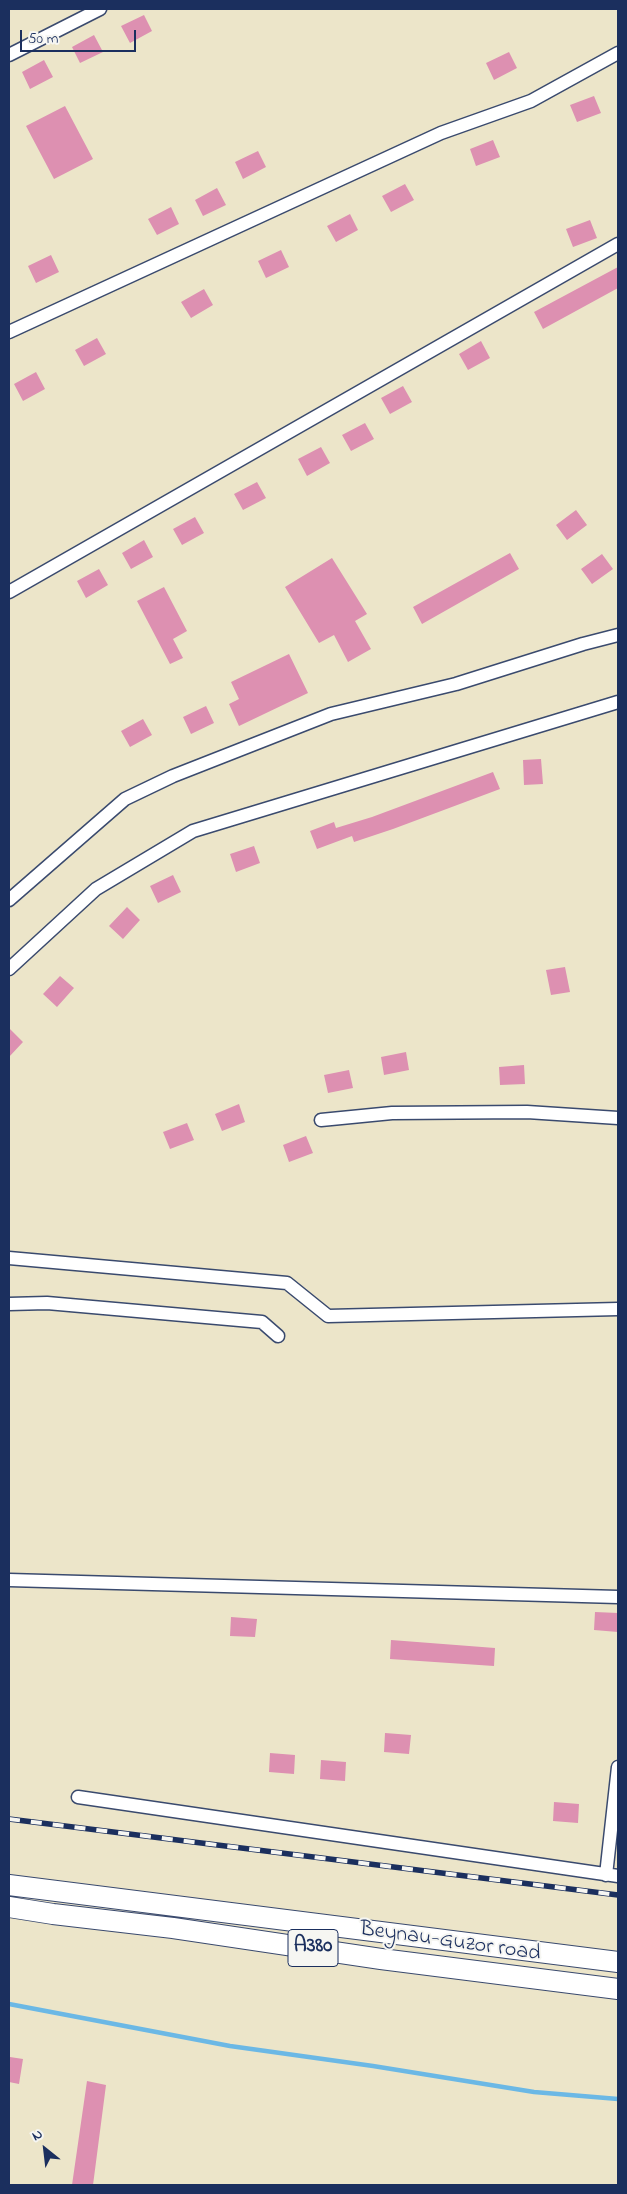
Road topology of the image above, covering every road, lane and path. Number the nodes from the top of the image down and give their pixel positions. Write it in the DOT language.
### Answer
graph roads {
  1 [pos="100,9"];
  2 [pos="618,53"];
  3 [pos="9,55"];
  4 [pos="618,244"];
  5 [pos="9,332"];
  6 [pos="9,592"];
  7 [pos="618,635"];
  8 [pos="618,702"];
  9 [pos="9,900"];
  10 [pos="9,968"];
  11 [pos="618,1118"];
  12 [pos="321,1120"];
  13 [pos="9,1258"];
  14 [pos="9,1304"];
  15 [pos="618,1309"];
  16 [pos="278,1336"];
  17 [pos="9,1580"];
  18 [pos="618,1597"];
  19 [pos="618,1767"];
  20 [pos="78,1796"];
  21 [pos="612,1875"];
  22 [pos="9,1885"];
  23 [pos="9,1907"];
  24 [pos="618,1962"];
  25 [pos="618,1989"];
  1 -- 3 [label="street"];
  2 -- 5 [label="street"];
  4 -- 6 [label="street"];
  7 -- 9 [label="street"];
  8 -- 10 [label="street"];
  11 -- 12 [label="street"];
  13 -- 15 [label="street"];
  14 -- 16 [label="street"];
  17 -- 18 [label="street"];
  19 -- 21 [label="street"];
  20 -- 21 [label="street"];
  22 -- 24 [label="highway, Beynau-Guzor road / A380"];
  23 -- 25 [label="highway, Beynau-Guzor road / A380"];
}
